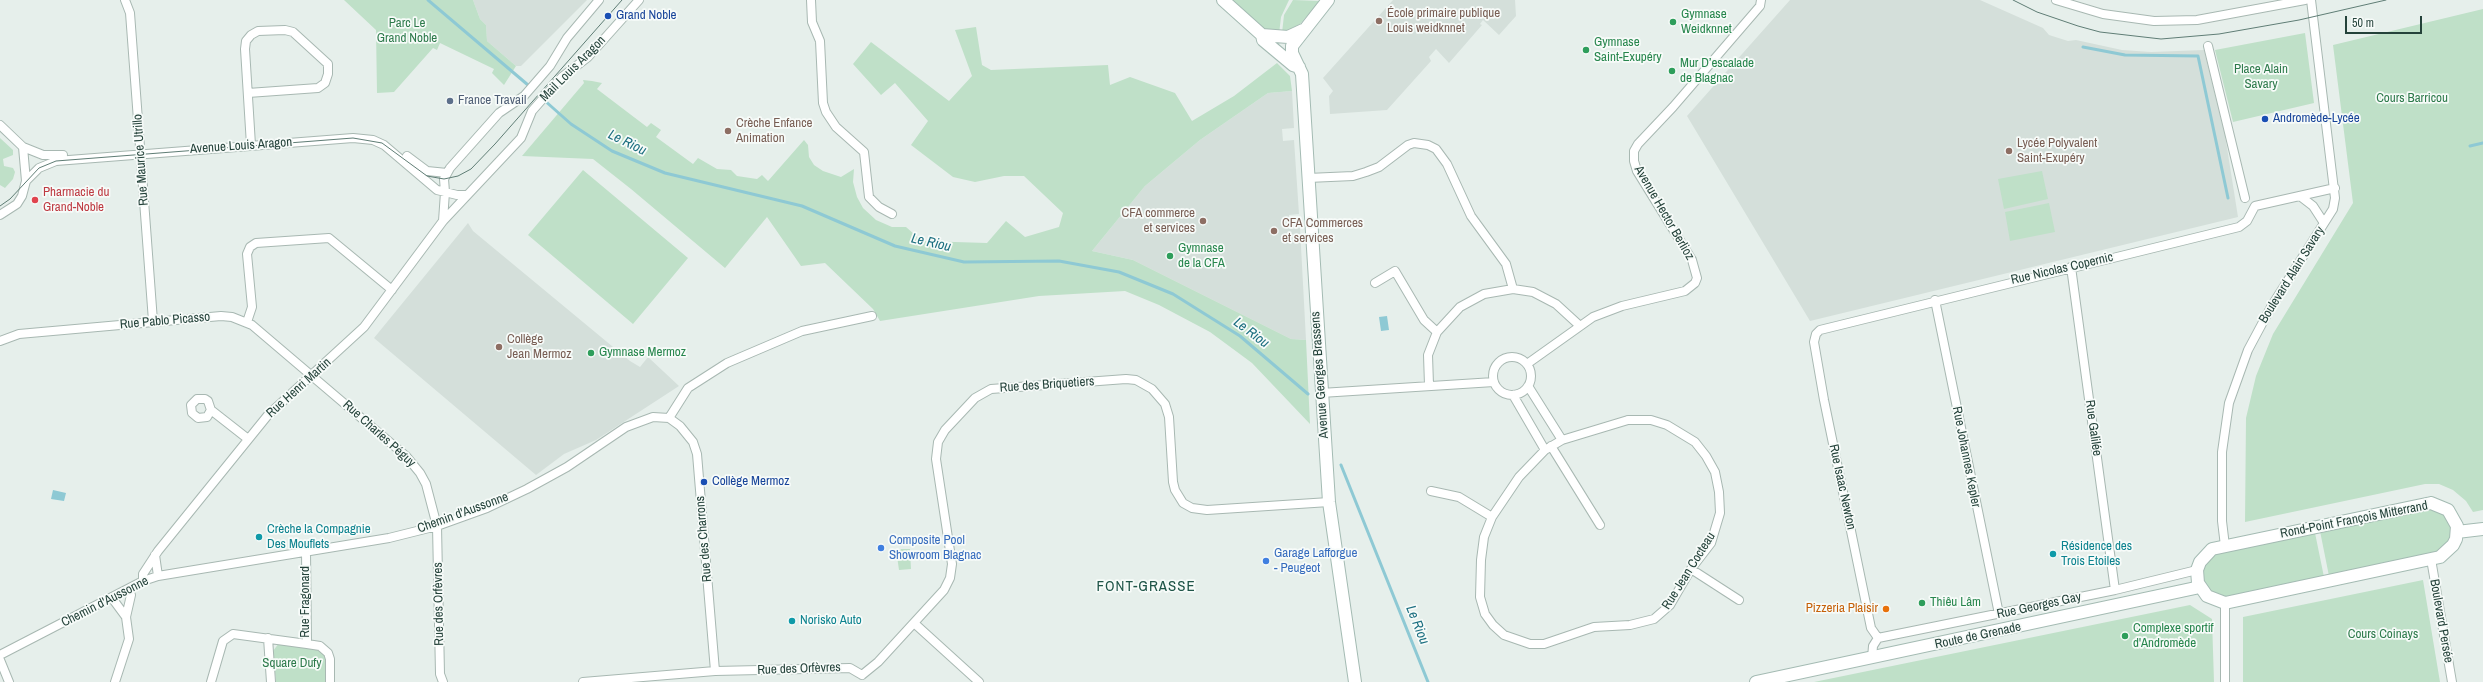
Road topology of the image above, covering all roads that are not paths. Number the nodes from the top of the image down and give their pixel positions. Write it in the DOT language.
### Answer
graph roads {
  1 [pos="125,0"];
  2 [pos="599,0"];
  3 [pos="639,0"];
  4 [pos="811,0"];
  5 [pos="1222,0"];
  6 [pos="1328,0"];
  7 [pos="1762,0"];
  8 [pos="2056,0"];
  9 [pos="2306,0"];
  10 [pos="2311,0"];
  11 [pos="1306,29"];
  12 [pos="1262,35"];
  13 [pos="2208,46"];
  14 [pos="1296,64"];
  15 [pos="248,93"];
  16 [pos="0,125"];
  17 [pos="251,143"];
  18 [pos="23,147"];
  19 [pos="140,151"];
  20 [pos="447,173"];
  21 [pos="1308,178"];
  22 [pos="26,181"];
  23 [pos="2335,188"];
  24 [pos="445,192"];
  25 [pos="467,195"];
  26 [pos="2300,196"];
  27 [pos="2245,198"];
  28 [pos="892,214"];
  29 [pos="0,215"];
  30 [pos="443,221"];
  31 [pos="2324,223"];
  32 [pos="2071,267"];
  33 [pos="1375,282"];
  34 [pos="1513,289"];
  35 [pos="392,290"];
  36 [pos="1934,300"];
  37 [pos="872,316"];
  38 [pos="153,321"];
  39 [pos="247,322"];
  40 [pos="1580,326"];
  41 [pos="1436,332"];
  42 [pos="1816,334"];
  43 [pos="0,341"];
  44 [pos="1527,364"];
  45 [pos="312,375"];
  46 [pos="1494,382"];
  47 [pos="1429,385"];
  48 [pos="1528,386"];
  49 [pos="1321,393"];
  50 [pos="1513,395"];
  51 [pos="211,410"];
  52 [pos="668,418"];
  53 [pos="248,439"];
  54 [pos="1562,440"];
  55 [pos="1548,448"];
  56 [pos="1431,490"];
  57 [pos="1329,502"];
  58 [pos="1492,517"];
  59 [pos="1600,525"];
  60 [pos="437,526"];
  61 [pos="2483,529"];
  62 [pos="2457,532"];
  63 [pos="2225,546"];
  64 [pos="306,551"];
  65 [pos="155,556"];
  66 [pos="2431,559"];
  67 [pos="1691,569"];
  68 [pos="2197,570"];
  69 [pos="158,576"];
  70 [pos="143,581"];
  71 [pos="2200,587"];
  72 [pos="129,590"];
  73 [pos="2115,590"];
  74 [pos="112,598"];
  75 [pos="1739,600"];
  76 [pos="2225,603"];
  77 [pos="1999,614"];
  78 [pos="126,617"];
  79 [pos="914,623"];
  80 [pos="268,638"];
  81 [pos="1878,638"];
  82 [pos="306,644"];
  83 [pos="0,655"];
  84 [pos="1872,658"];
  85 [pos="0,660"];
  86 [pos="716,671"];
  87 [pos="863,678"];
  88 [pos="9,682"];
  89 [pos="115,682"];
  90 [pos="211,682"];
  91 [pos="271,682"];
  92 [pos="330,682"];
  93 [pos="443,682"];
  94 [pos="583,682"];
  95 [pos="980,682"];
  96 [pos="1355,682"];
  97 [pos="1756,682"];
  98 [pos="2225,682"];
  99 [pos="2452,682"];
  1 -- 19 [label="street, Rue Maurice Utrillo"];
  2 -- 20 [label="street, Mail Louis Aragon"];
  3 -- 25 [label="street, Mail Louis Aragon"];
  4 -- 28 [label="street"];
  5 -- 12 [label="main road"];
  6 -- 11 [label="main road"];
  7 -- 40 [label="street, Avenue Hector Berlioz"];
  8 -- 9 [label="street"];
  10 -- 23 [label="street, Boulevard Alain Savary"];
  11 -- 12 [label="main road"];
  11 -- 14 [label="main road, Avenue Georges Brassens"];
  12 -- 14 [label="main road"];
  13 -- 27 [label="street"];
  14 -- 21 [label="main road, Avenue Georges Brassens"];
  15 -- 15 [label="street"];
  15 -- 17 [label="street"];
  16 -- 18 [label="street"];
  17 -- 19 [label="street, Avenue Louis Aragon"];
  17 -- 20 [label="street, Avenue Louis Aragon"];
  17 -- 24 [label="street, Avenue Louis Aragon"];
  18 -- 19 [label="street, Avenue Louis Aragon"];
  18 -- 22 [label="street"];
  19 -- 22 [label="street, Avenue Louis Aragon"];
  19 -- 38 [label="street, Rue Maurice Utrillo"];
  20 -- 24 [label="street"];
  21 -- 34 [label="street"];
  21 -- 49 [label="main road, Avenue Georges Brassens"];
  22 -- 29 [label="street"];
  23 -- 26 [label="street, Rue Nicolas Copernic"];
  23 -- 31 [label="street, Boulevard Alain Savary"];
  24 -- 25 [label="street, Avenue Louis Aragon"];
  24 -- 30 [label="street"];
  25 -- 30 [label="street, Mail Louis Aragon"];
  26 -- 31 [label="street"];
  26 -- 32 [label="street, Rue Nicolas Copernic"];
  30 -- 35 [label="street, Rue Henri Martin"];
  31 -- 63 [label="street, Boulevard Alain Savary"];
  32 -- 36 [label="street, Rue Nicolas Copernic"];
  32 -- 73 [label="street, Rue Galilée"];
  33 -- 41 [label="street"];
  34 -- 40 [label="street"];
  34 -- 41 [label="street"];
  35 -- 39 [label="street"];
  35 -- 45 [label="street, Rue Henri Martin"];
  36 -- 42 [label="street, Rue Nicolas Copernic"];
  36 -- 77 [label="street, Rue Johannes Kepler"];
  37 -- 52 [label="street"];
  38 -- 39 [label="street, Rue Pablo Picasso"];
  38 -- 43 [label="street, Rue Pablo Picasso"];
  39 -- 45 [label="street, Rue Pablo Picasso"];
  40 -- 44 [label="street, Avenue Hector Berlioz"];
  41 -- 47 [label="street"];
  42 -- 81 [label="street, Rue Isaac Newton"];
  44 -- 46 [label="street"];
  44 -- 48 [label="street"];
  45 -- 53 [label="street, Rue Henri Martin"];
  45 -- 60 [label="street, Rue Charles Péguy"];
  46 -- 47 [label="street"];
  46 -- 50 [label="street"];
  47 -- 49 [label="street"];
  48 -- 50 [label="street"];
  48 -- 54 [label="street"];
  49 -- 57 [label="main road, Avenue Georges Brassens"];
  50 -- 55 [label="street"];
  51 -- 53 [label="street"];
  52 -- 60 [label="street, Chemin d'Aussonne"];
  52 -- 86 [label="street, Rue des Charrons"];
  53 -- 65 [label="street, Rue Henri Martin"];
  54 -- 55 [label="street, Rue Jean Cocteau"];
  54 -- 67 [label="street, Rue Jean Cocteau"];
  55 -- 58 [label="street, Rue Jean Cocteau"];
  55 -- 59 [label="street"];
  56 -- 58 [label="street"];
  57 -- 79 [label="street, Rue des Briquetiers"];
  57 -- 96 [label="main road, Avenue Georges Brassens"];
  58 -- 67 [label="street, Rue Jean Cocteau"];
  60 -- 64 [label="street, Chemin d'Aussonne"];
  60 -- 93 [label="street, Rue des Orfèvres"];
  61 -- 62 [label="main road"];
  62 -- 63 [label="main road, Rond-Point François Mitterrand"];
  62 -- 66 [label="main road"];
  63 -- 68 [label="main road, Rond-Point François Mitterrand"];
  64 -- 69 [label="street, Chemin d'Aussonne"];
  64 -- 82 [label="street, Rue Fragonard"];
  65 -- 69 [label="street"];
  65 -- 70 [label="street, Rue Henri Martin"];
  66 -- 76 [label="main road"];
  66 -- 99 [label="street, Boulevard Persée"];
  67 -- 75 [label="street"];
  68 -- 71 [label="main road"];
  68 -- 73 [label="street, Rue Georges Gay"];
  69 -- 70 [label="street, Chemin d'Aussonne"];
  70 -- 72 [label="street, Chemin d'Aussonne"];
  71 -- 76 [label="main road"];
  71 -- 84 [label="main road, Route de Grenade"];
  72 -- 74 [label="street, Chemin d'Aussonne"];
  72 -- 78 [label="street"];
  73 -- 77 [label="street, Rue Georges Gay"];
  74 -- 78 [label="street"];
  74 -- 83 [label="street, Chemin d'Aussonne"];
  76 -- 98 [label="street"];
  77 -- 81 [label="street, Rue Georges Gay"];
  78 -- 89 [label="street"];
  79 -- 87 [label="street, Rue des Briquetiers"];
  79 -- 95 [label="street"];
  80 -- 82 [label="street, Rue Fragonard"];
  80 -- 90 [label="street, Rue Fragonard"];
  80 -- 91 [label="street"];
  81 -- 84 [label="street"];
  82 -- 92 [label="street"];
  84 -- 97 [label="main road, Route de Grenade"];
  85 -- 88 [label="street"];
  86 -- 87 [label="street, Rue des Orfèvres"];
  86 -- 94 [label="street, Rue des Orfèvres"];
}
